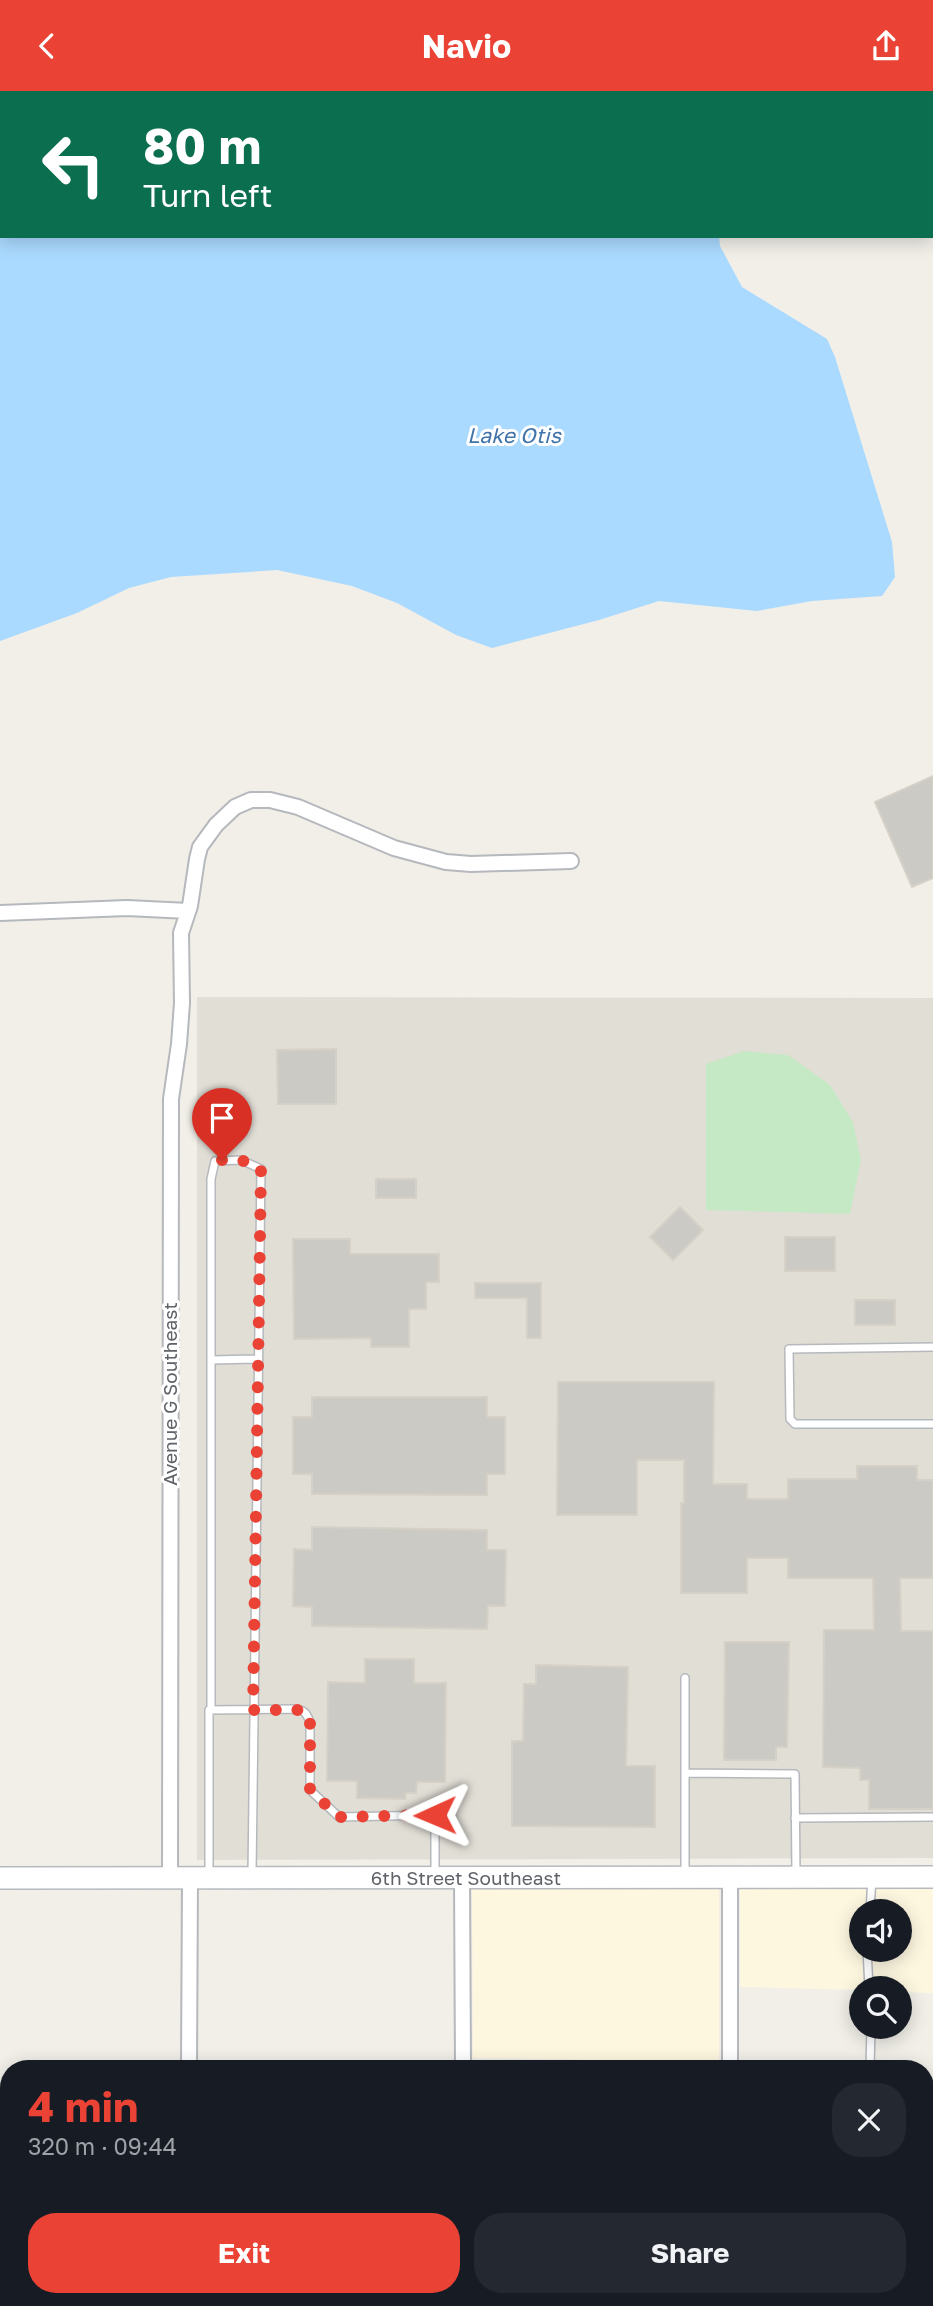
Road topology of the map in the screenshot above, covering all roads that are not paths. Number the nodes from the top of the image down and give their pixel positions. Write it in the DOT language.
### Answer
graph roads {
  1 [pos="570,862"];
  2 [pos="188,911"];
  3 [pos="0,913"];
  4 [pos="933,1347"];
  5 [pos="258,1359"];
  6 [pos="211,1360"];
  7 [pos="933,1424"];
  8 [pos="685,1678"];
  9 [pos="211,1710"];
  10 [pos="253,1710"];
  11 [pos="685,1773"];
  12 [pos="933,1817"];
  13 [pos="795,1818"];
  14 [pos="730,1877"];
  15 [pos="796,1877"];
  16 [pos="872,1877"];
  17 [pos="933,1877"];
  18 [pos="0,1878"];
  19 [pos="190,1878"];
  20 [pos="253,1878"];
  21 [pos="435,1878"];
  22 [pos="462,1878"];
  23 [pos="685,1878"];
  24 [pos="871,1899"];
  25 [pos="871,2039"];
  26 [pos="188,2060"];
  27 [pos="463,2060"];
  28 [pos="730,2060"];
  29 [pos="870,2060"];
  1 -- 2 [label="street, Avenue G Southeast"];
  2 -- 3 [label="street"];
  2 -- 19 [label="street, Avenue G Southeast"];
  4 -- 7 [label="lane"];
  5 -- 6 [label="lane"];
  5 -- 6 [label="lane"];
  5 -- 10 [label="lane"];
  6 -- 9 [label="lane"];
  8 -- 11 [label="lane"];
  9 -- 10 [label="lane"];
  9 -- 19 [label="lane"];
  10 -- 20 [label="lane"];
  10 -- 21 [label="lane"];
  11 -- 13 [label="lane"];
  11 -- 23 [label="lane"];
  12 -- 13 [label="lane"];
  13 -- 15 [label="lane"];
  14 -- 15 [label="street, 6th Street Southeast"];
  14 -- 23 [label="street, 6th Street Southeast"];
  14 -- 28 [label="street"];
  15 -- 16 [label="street, 6th Street Southeast"];
  16 -- 17 [label="street, 6th Street Southeast"];
  16 -- 24 [label="lane"];
  18 -- 19 [label="street, 6th Street Southeast"];
  19 -- 20 [label="street, 6th Street Southeast"];
  19 -- 26 [label="street, Avenue G Southeast"];
  20 -- 21 [label="street, 6th Street Southeast"];
  21 -- 22 [label="street, 6th Street Southeast"];
  22 -- 23 [label="street, 6th Street Southeast"];
  22 -- 27 [label="street"];
  25 -- 29 [label="lane"];
}
